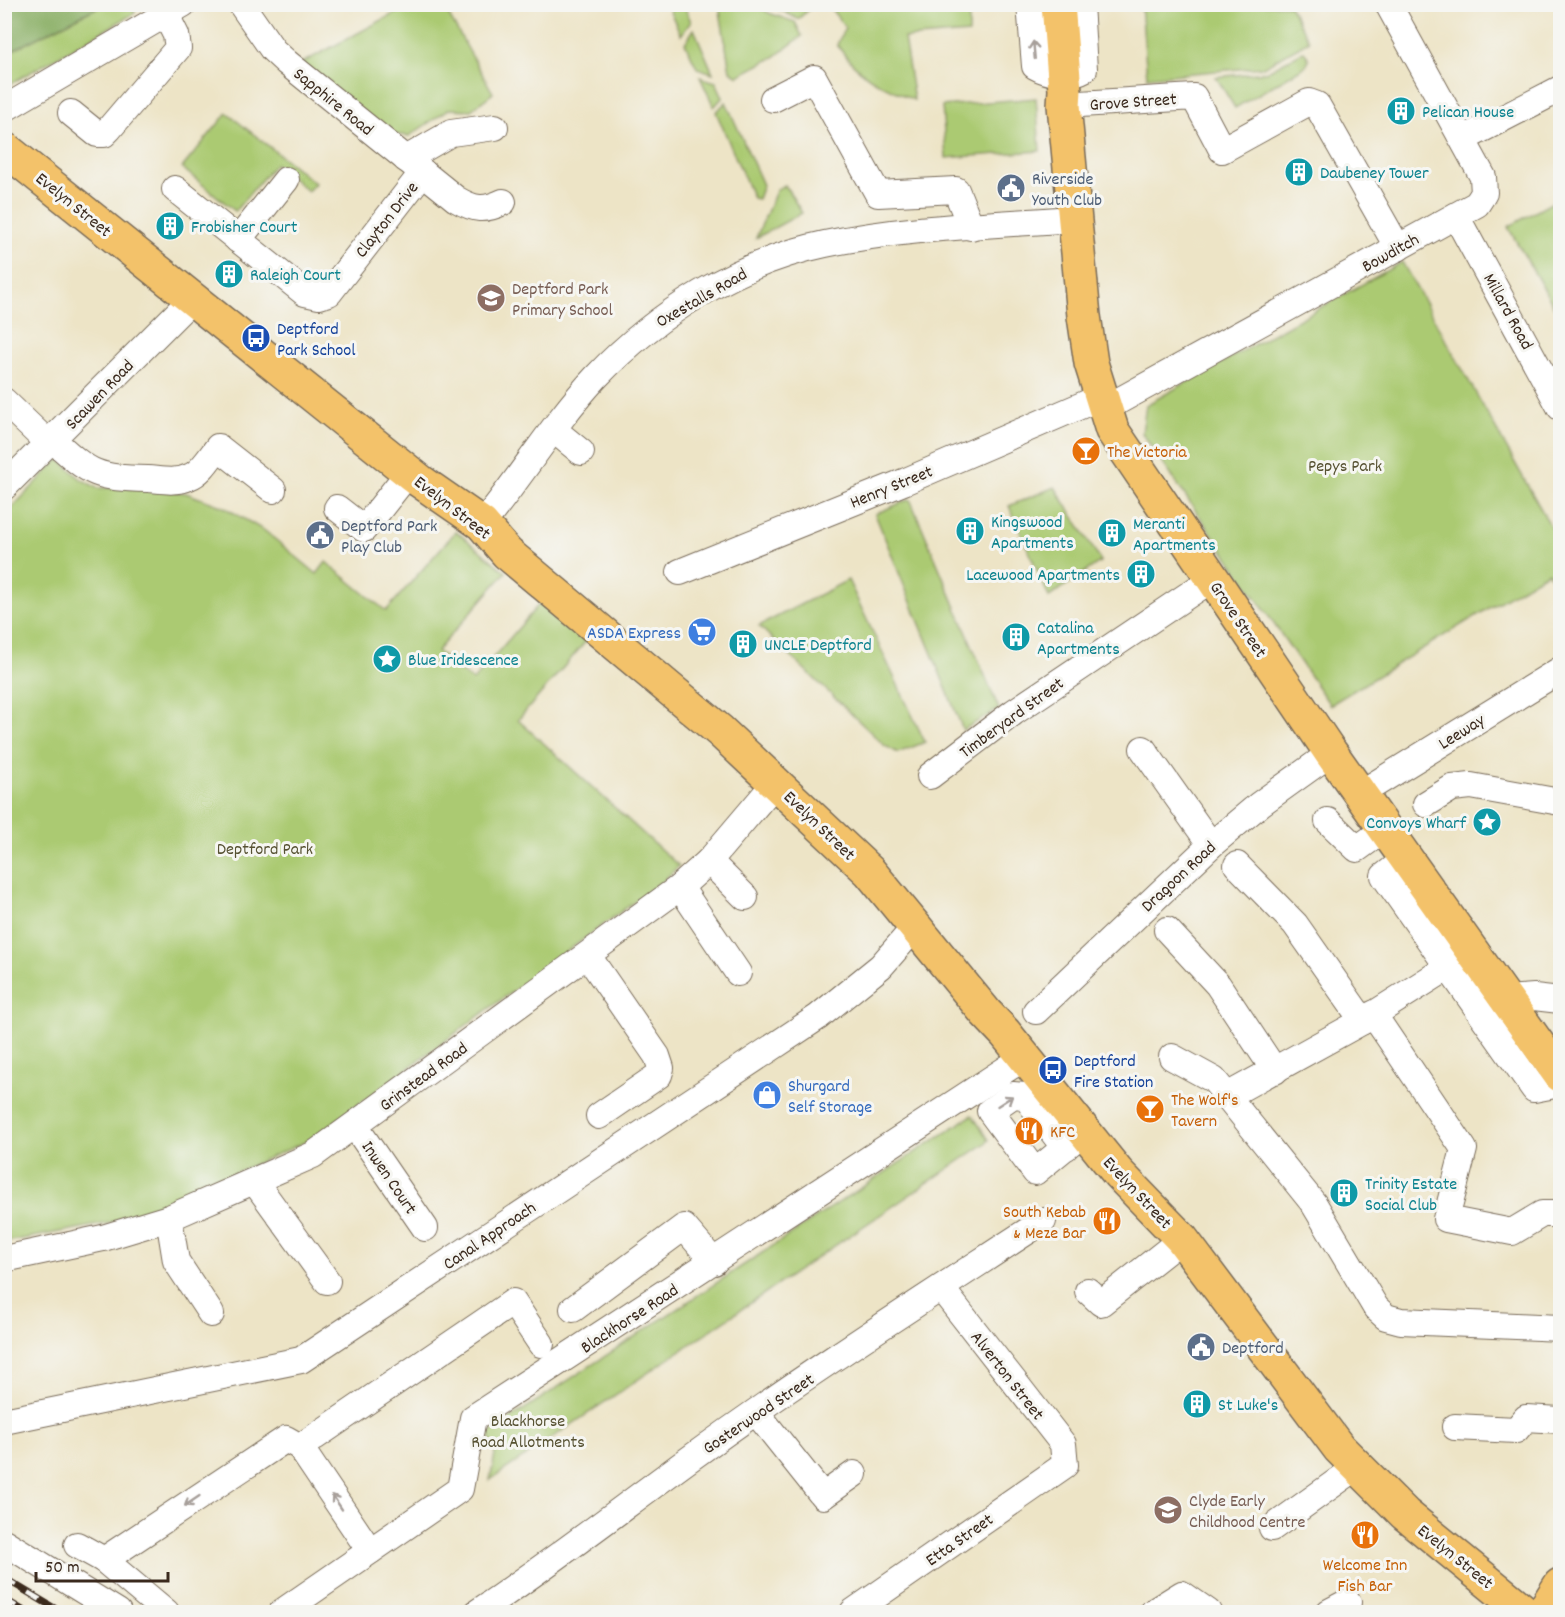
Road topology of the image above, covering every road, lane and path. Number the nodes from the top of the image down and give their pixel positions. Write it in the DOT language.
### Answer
graph roads {
  1 [pos="241,4"];
  2 [pos="1030,4"];
  3 [pos="1058,4"];
  4 [pos="1080,4"];
  5 [pos="1394,7"];
  6 [pos="175,10"];
  7 [pos="1064,73"];
  8 [pos="1560,89"];
  9 [pos="772,99"];
  10 [pos="1064,105"];
  11 [pos="4,109"];
  12 [pos="71,113"];
  13 [pos="495,127"];
  14 [pos="1463,139"];
  15 [pos="4,148"];
  16 [pos="423,171"];
  17 [pos="286,180"];
  18 [pos="176,189"];
  19 [pos="503,202"];
  20 [pos="1456,216"];
  21 [pos="1074,219"];
  22 [pos="971,227"];
  23 [pos="238,240"];
  24 [pos="1398,248"];
  25 [pos="192,299"];
  26 [pos="4,401"];
  27 [pos="1102,403"];
  28 [pos="1560,407"];
  29 [pos="554,430"];
  30 [pos="51,442"];
  31 [pos="581,452"];
  32 [pos="409,472"];
  33 [pos="4,487"];
  34 [pos="273,490"];
  35 [pos="337,508"];
  36 [pos="482,524"];
  37 [pos="680,572"];
  38 [pos="1212,579"];
  39 [pos="1560,670"];
  40 [pos="1143,749"];
  41 [pos="1331,753"];
  42 [pos="930,776"];
  43 [pos="776,782"];
  44 [pos="1361,793"];
  45 [pos="1560,802"];
  46 [pos="1426,804"];
  47 [pos="1328,820"];
  48 [pos="1386,828"];
  49 [pos="1211,845"];
  50 [pos="709,861"];
  51 [pos="1237,865"];
  52 [pos="680,887"];
  53 [pos="745,897"];
  54 [pos="916,926"];
  55 [pos="1167,930"];
  56 [pos="588,956"];
  57 [pos="1460,959"];
  58 [pos="738,973"];
  59 [pos="1506,999"];
  60 [pos="1560,1000"];
  61 [pos="1036,1011"];
  62 [pos="1368,1017"];
  63 [pos="1025,1057"];
  64 [pos="1172,1057"];
  65 [pos="1275,1071"];
  66 [pos="1560,1075"];
  67 [pos="1560,1084"];
  68 [pos="1227,1096"];
  69 [pos="599,1116"];
  70 [pos="355,1126"];
  71 [pos="1075,1140"];
  72 [pos="255,1182"];
  73 [pos="1560,1214"];
  74 [pos="170,1218"];
  75 [pos="1044,1221"];
  76 [pos="425,1228"];
  77 [pos="1182,1239"];
  78 [pos="4,1259"];
  79 [pos="714,1262"];
  80 [pos="327,1281"];
  81 [pos="940,1288"];
  82 [pos="1088,1291"];
  83 [pos="573,1309"];
  84 [pos="211,1314"];
  85 [pos="1560,1328"];
  86 [pos="542,1344"];
  87 [pos="756,1412"];
  88 [pos="1560,1420"];
  89 [pos="4,1421"];
  90 [pos="1455,1427"];
  91 [pos="300,1447"];
  92 [pos="1065,1465"];
  93 [pos="1357,1467"];
  94 [pos="854,1474"];
  95 [pos="1272,1528"];
  96 [pos="4,1542"];
  97 [pos="77,1545"];
  98 [pos="370,1551"];
  99 [pos="104,1560"];
  100 [pos="1560,1585"];
  101 [pos="1203,1609"];
  102 [pos="118,1612"];
  103 [pos="166,1612"];
  104 [pos="282,1612"];
  105 [pos="478,1612"];
  106 [pos="854,1612"];
  107 [pos="1153,1612"];
  108 [pos="1525,1612"];
  109 [pos="1542,1612"];
  1 -- 16 [label="street, Sapphire Road"];
  7 -- 2 [label="street, one-way"];
  3 -- 7 [label="main road, Grove Street"];
  4 -- 7 [label="street, Grove Street"];
  5 -- 14 [label="street, Bowditch"];
  6 -- 11 [label="street"];
  6 -- 12 [label="street"];
  7 -- 10 [label="main road, Grove Street"];
  8 -- 14 [label="street"];
  9 -- 22 [label="street"];
  10 -- 21 [label="main road, Grove Street"];
  10 -- 24 [label="street, Grove Street"];
  13 -- 16 [label="street"];
  14 -- 20 [label="street, Bowditch"];
  15 -- 25 [label="main road, Evelyn Street"];
  16 -- 19 [label="street, Sapphire Road"];
  16 -- 23 [label="street, Clayton Drive"];
  17 -- 23 [label="street"];
  18 -- 23 [label="street, Clayton Drive"];
  20 -- 24 [label="street, Bowditch"];
  20 -- 28 [label="street, Millard Road"];
  21 -- 22 [label="street, Oxestalls Road"];
  21 -- 27 [label="main road, Grove Street"];
  22 -- 29 [label="street, Oxestalls Road"];
  24 -- 27 [label="street, Bowditch"];
  25 -- 30 [label="street, Scawen Road"];
  25 -- 32 [label="main road, Evelyn Street"];
  26 -- 30 [label="street"];
  27 -- 37 [label="street, Henry Street"];
  27 -- 38 [label="main road, Grove Street"];
  29 -- 31 [label="street"];
  29 -- 36 [label="street, Oxestalls Road"];
  30 -- 33 [label="street, Scawen Road"];
  30 -- 34 [label="street"];
  32 -- 35 [label="street"];
  32 -- 36 [label="main road, Evelyn Street"];
  36 -- 43 [label="main road, Evelyn Street"];
  38 -- 41 [label="main road, Grove Street"];
  38 -- 42 [label="street, Timberyard Street"];
  39 -- 44 [label="street, Leeway"];
  40 -- 49 [label="street"];
  41 -- 44 [label="main road, Grove Street"];
  41 -- 49 [label="street, Dragoon Road"];
  43 -- 50 [label="street, Grinstead Road"];
  43 -- 54 [label="main road, Evelyn Street"];
  44 -- 48 [label="main road, Grove Street"];
  45 -- 46 [label="street"];
  47 -- 48 [label="street"];
  48 -- 57 [label="main road, Grove Street"];
  49 -- 61 [label="street, Dragoon Road"];
  50 -- 52 [label="street, Grinstead Road"];
  50 -- 53 [label="street"];
  51 -- 62 [label="street"];
  52 -- 56 [label="street, Grinstead Road"];
  52 -- 58 [label="street"];
  54 -- 63 [label="main road, Evelyn Street"];
  54 -- 89 [label="street, Canal Approach"];
  55 -- 65 [label="street"];
  56 -- 69 [label="street"];
  56 -- 70 [label="street, Grinstead Road"];
  57 -- 59 [label="main road, Grove Street"];
  57 -- 62 [label="street"];
  57 -- 67 [label="street"];
  59 -- 60 [label="street"];
  59 -- 66 [label="main road, Grove Street"];
  62 -- 65 [label="street"];
  62 -- 73 [label="street"];
  63 -- 71 [label="main road, Evelyn Street"];
  63 -- 79 [label="street, Blackhorse Road"];
  64 -- 68 [label="street"];
  65 -- 68 [label="street"];
  68 -- 85 [label="street"];
  70 -- 72 [label="street, Grinstead Road"];
  70 -- 76 [label="street, Inwen Court"];
  71 -- 71 [label="street, one-way"];
  71 -- 77 [label="main road, Evelyn Street"];
  72 -- 74 [label="street, Grinstead Road"];
  72 -- 80 [label="street"];
  74 -- 78 [label="street, Grinstead Road"];
  74 -- 84 [label="street"];
  75 -- 81 [label="street, Gosterwood Street"];
  77 -- 82 [label="street"];
  77 -- 93 [label="main road, Evelyn Street"];
  79 -- 83 [label="street"];
  79 -- 98 [label="street, Blackhorse Road"];
  81 -- 87 [label="street, Gosterwood Street"];
  81 -- 92 [label="street, Alverton Street"];
  86 -- 91 [label="street"];
  87 -- 94 [label="street"];
  87 -- 105 [label="street, Gosterwood Street"];
  88 -- 90 [label="street"];
  98 -- 91 [label="street, one-way"];
  91 -- 99 [label="street, one-way"];
  92 -- 106 [label="street, Etta Street"];
  93 -- 95 [label="street"];
  93 -- 108 [label="main road, Evelyn Street"];
  96 -- 102 [label="street"];
  97 -- 99 [label="street"];
  98 -- 104 [label="street, Blackhorse Road"];
  99 -- 103 [label="street"];
  100 -- 109 [label="main road"];
  101 -- 107 [label="street"];
}
